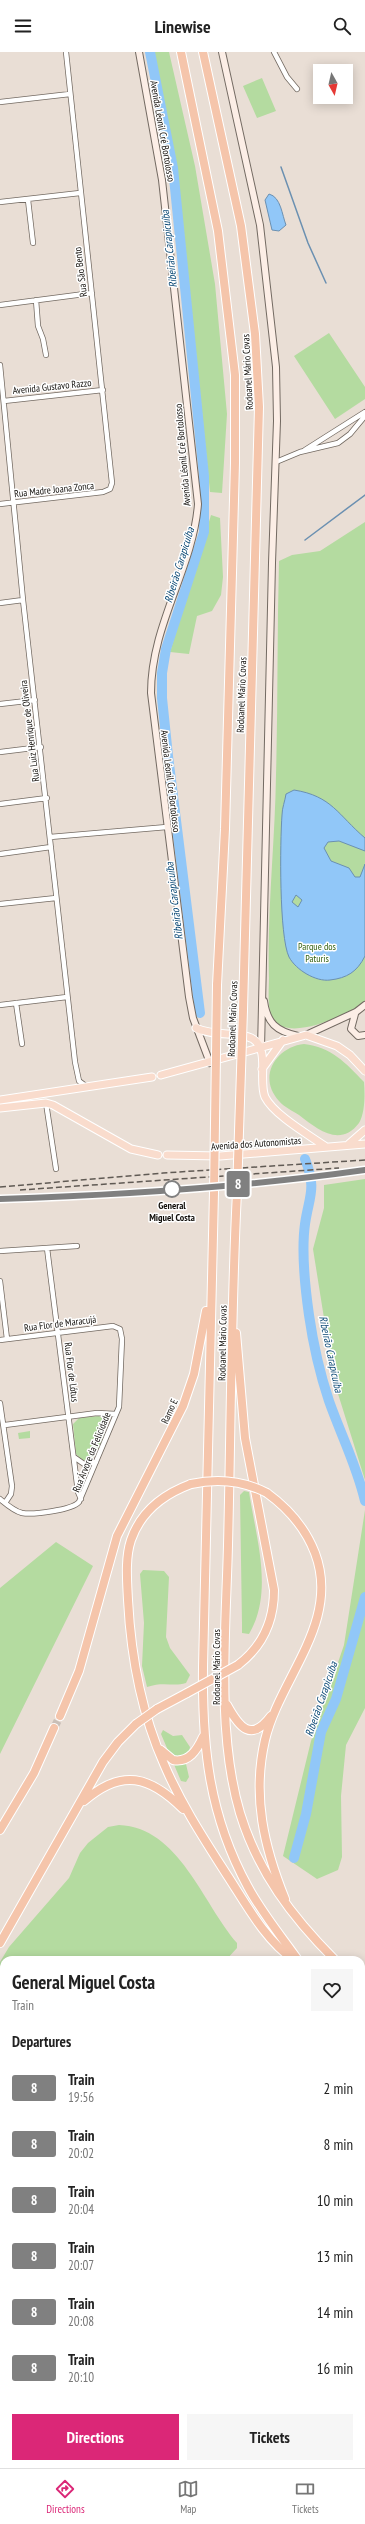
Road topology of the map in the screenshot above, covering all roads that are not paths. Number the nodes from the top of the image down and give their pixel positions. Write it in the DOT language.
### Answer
graph roads {
  1 [pos="66,52"];
  2 [pos="139,52"];
  3 [pos="180,52"];
  4 [pos="203,52"];
  5 [pos="222,52"];
  6 [pos="274,52"];
  7 [pos="297,89"];
  8 [pos="70,94"];
  9 [pos="0,102"];
  10 [pos="80,193"];
  11 [pos="28,200"];
  12 [pos="0,202"];
  13 [pos="33,243"];
  14 [pos="92,293"];
  15 [pos="36,300"];
  16 [pos="0,305"];
  17 [pos="46,355"];
  18 [pos="0,365"];
  19 [pos="103,390"];
  20 [pos="4,401"];
  21 [pos="365,412"];
  22 [pos="365,416"];
  23 [pos="303,451"];
  24 [pos="276,462"];
  25 [pos="110,489"];
  26 [pos="14,502"];
  27 [pos="0,504"];
  28 [pos="23,600"];
  29 [pos="0,603"];
  30 [pos="35,700"];
  31 [pos="0,704"];
  32 [pos="41,747"];
  33 [pos="0,752"];
  34 [pos="47,798"];
  35 [pos="0,804"];
  36 [pos="167,827"];
  37 [pos="50,837"];
  38 [pos="51,847"];
  39 [pos="0,854"];
  40 [pos="56,898"];
  41 [pos="0,904"];
  42 [pos="262,979"];
  43 [pos="67,997"];
  44 [pos="16,1003"];
  45 [pos="0,1004"];
  46 [pos="365,1005"];
  47 [pos="356,1012"];
  48 [pos="196,1028"];
  49 [pos="306,1035"];
  50 [pos="365,1035"];
  51 [pos="298,1036"];
  52 [pos="283,1040"];
  53 [pos="22,1044"];
  54 [pos="261,1049"];
  55 [pos="210,1063"];
  56 [pos="262,1069"];
  57 [pos="365,1071"];
  58 [pos="161,1076"];
  59 [pos="152,1077"];
  60 [pos="90,1088"];
  61 [pos="0,1100"];
  62 [pos="46,1103"];
  63 [pos="0,1108"];
  64 [pos="365,1130"];
  65 [pos="365,1144"];
  66 [pos="347,1145"];
  67 [pos="326,1147"];
  68 [pos="158,1155"];
  69 [pos="167,1156"];
  70 [pos="56,1169"];
  71 [pos="77,1246"];
  72 [pos="47,1248"];
  73 [pos="0,1250"];
  74 [pos="0,1281"];
  75 [pos="232,1290"];
  76 [pos="210,1293"];
  77 [pos="120,1329"];
  78 [pos="58,1332"];
  79 [pos="7,1339"];
  80 [pos="0,1340"];
  81 [pos="0,1403"];
  82 [pos="116,1414"];
  83 [pos="69,1417"];
  84 [pos="5,1425"];
  85 [pos="74,1458"];
  86 [pos="96,1462"];
  87 [pos="0,1499"];
  88 [pos="81,1499"];
  89 [pos="6,1503"];
  90 [pos="226,1703"];
  91 [pos="275,1710"];
  92 [pos="60,1716"];
  93 [pos="54,1728"];
  94 [pos="204,1736"];
  95 [pos="156,1746"];
  96 [pos="80,1804"];
  97 [pos="188,1814"];
  98 [pos="0,1830"];
  99 [pos="291,1912"];
  100 [pos="0,1943"];
  101 [pos="284,1947"];
  102 [pos="291,1956"];
  103 [pos="294,1956"];
  104 [pos="330,1956"];
  1 -- 8 [label="street, Rua São Bento"];
  2 -- 36 [label="main road, Avenida Léonil Cré Bortolosso"];
  3 -- 76 [label="highway, Rodoanel Mário Covas, bridge"];
  4 -- 75 [label="highway, Rodoanel Mário Covas, bridge"];
  5 -- 24 [label="main road"];
  6 -- 7 [label="street"];
  8 -- 9 [label="street"];
  8 -- 10 [label="street, Rua São Bento"];
  10 -- 11 [label="street"];
  10 -- 14 [label="street, Rua São Bento"];
  11 -- 12 [label="street"];
  11 -- 13 [label="street"];
  14 -- 15 [label="street"];
  14 -- 19 [label="street, Rua São Bento"];
  15 -- 16 [label="street"];
  15 -- 17 [label="street"];
  18 -- 20 [label="street, Rua Luiz Henrique de Oliveira"];
  19 -- 20 [label="street, Avenida Gustavo Razzo"];
  19 -- 25 [label="street, Rua São Bento"];
  20 -- 26 [label="street, Rua Luiz Henrique de Oliveira"];
  21 -- 23 [label="street"];
  22 -- 23 [label="street"];
  23 -- 24 [label="street"];
  24 -- 42 [label="main road"];
  25 -- 26 [label="street, Rua Madre Joana Zonca"];
  26 -- 27 [label="street, Rua Madre Joana Zonca"];
  26 -- 28 [label="street, Rua Luiz Henrique de Oliveira"];
  28 -- 29 [label="street"];
  28 -- 30 [label="street, Rua Luiz Henrique de Oliveira"];
  30 -- 31 [label="street"];
  30 -- 32 [label="street, Rua Luiz Henrique de Oliveira"];
  32 -- 33 [label="street"];
  32 -- 34 [label="street, Rua Luiz Henrique de Oliveira"];
  34 -- 35 [label="street"];
  34 -- 37 [label="street, Rua Luiz Henrique de Oliveira"];
  36 -- 37 [label="street"];
  36 -- 48 [label="main road, Avenida Léonil Cré Bortolosso"];
  37 -- 38 [label="street, Rua Luiz Henrique de Oliveira"];
  38 -- 39 [label="street"];
  38 -- 40 [label="street, Rua Luiz Henrique de Oliveira"];
  40 -- 41 [label="street"];
  40 -- 43 [label="street, Rua Luiz Henrique de Oliveira"];
  42 -- 51 [label="main road"];
  42 -- 54 [label="main road"];
  43 -- 44 [label="street"];
  43 -- 60 [label="street, Rua Luiz Henrique de Oliveira"];
  44 -- 45 [label="street"];
  44 -- 53 [label="street"];
  46 -- 47 [label="main road"];
  47 -- 49 [label="main road"];
  47 -- 50 [label="main road"];
  48 -- 54 [label="main road"];
  48 -- 55 [label="main road, Avenida Léonil Cré Bortolosso"];
  49 -- 51 [label="main road"];
  49 -- 57 [label="main road"];
  51 -- 52 [label="main road"];
  52 -- 54 [label="main road"];
  52 -- 56 [label="main road"];
  54 -- 55 [label="main road"];
  54 -- 56 [label="main road"];
  55 -- 58 [label="main road"];
  56 -- 67 [label="main road"];
  59 -- 60 [label="main road"];
  60 -- 61 [label="main road"];
  62 -- 63 [label="main road"];
  62 -- 68 [label="main road"];
  62 -- 70 [label="street"];
  64 -- 66 [label="main road"];
  65 -- 66 [label="main road, Avenida dos Autonomistas"];
  66 -- 67 [label="main road, Avenida dos Autonomistas"];
  67 -- 69 [label="main road, Avenida dos Autonomistas"];
  71 -- 72 [label="street"];
  72 -- 73 [label="street"];
  72 -- 78 [label="street, Rua Flor de Lótus"];
  74 -- 79 [label="street"];
  75 -- 90 [label="highway, Rodoanel Mário Covas"];
  75 -- 96 [label="highway, bridge"];
  76 -- 92 [label="highway, Ramo E"];
  76 -- 94 [label="highway, Rodoanel Mário Covas"];
  77 -- 78 [label="street, Rua Flor de Maracujá"];
  77 -- 82 [label="street, Rua Árvore da Felicidade"];
  78 -- 79 [label="street, Rua Flor de Maracujá"];
  78 -- 83 [label="street, Rua Flor de Lótus"];
  79 -- 80 [label="street, Rua Flor de Maracujá"];
  81 -- 84 [label="street"];
  82 -- 83 [label="street"];
  82 -- 86 [label="street, Rua Árvore da Felicidade"];
  83 -- 84 [label="street"];
  83 -- 85 [label="street, Rua Flor de Lótus"];
  84 -- 89 [label="street"];
  85 -- 86 [label="street"];
  85 -- 88 [label="street, Rua Flor de Lótus"];
  86 -- 88 [label="street, Rua Árvore da Felicidade"];
  87 -- 89 [label="street, Rua Árvore da Felicidade"];
  88 -- 89 [label="street, Rua Árvore da Felicidade"];
  90 -- 91 [label="highway"];
  90 -- 99 [label="highway, Rodoanel Mário Covas"];
  91 -- 95 [label="highway, bridge"];
  91 -- 99 [label="highway"];
  93 -- 98 [label="highway"];
  94 -- 95 [label="highway"];
  94 -- 101 [label="highway, Rodoanel Mário Covas"];
  95 -- 97 [label="highway"];
  96 -- 97 [label="highway"];
  96 -- 100 [label="highway"];
  97 -- 101 [label="highway"];
  99 -- 104 [label="highway, Rodoanel Mário Covas"];
  101 -- 102 [label="highway"];
  101 -- 103 [label="highway, Rodoanel Mário Covas"];
}
